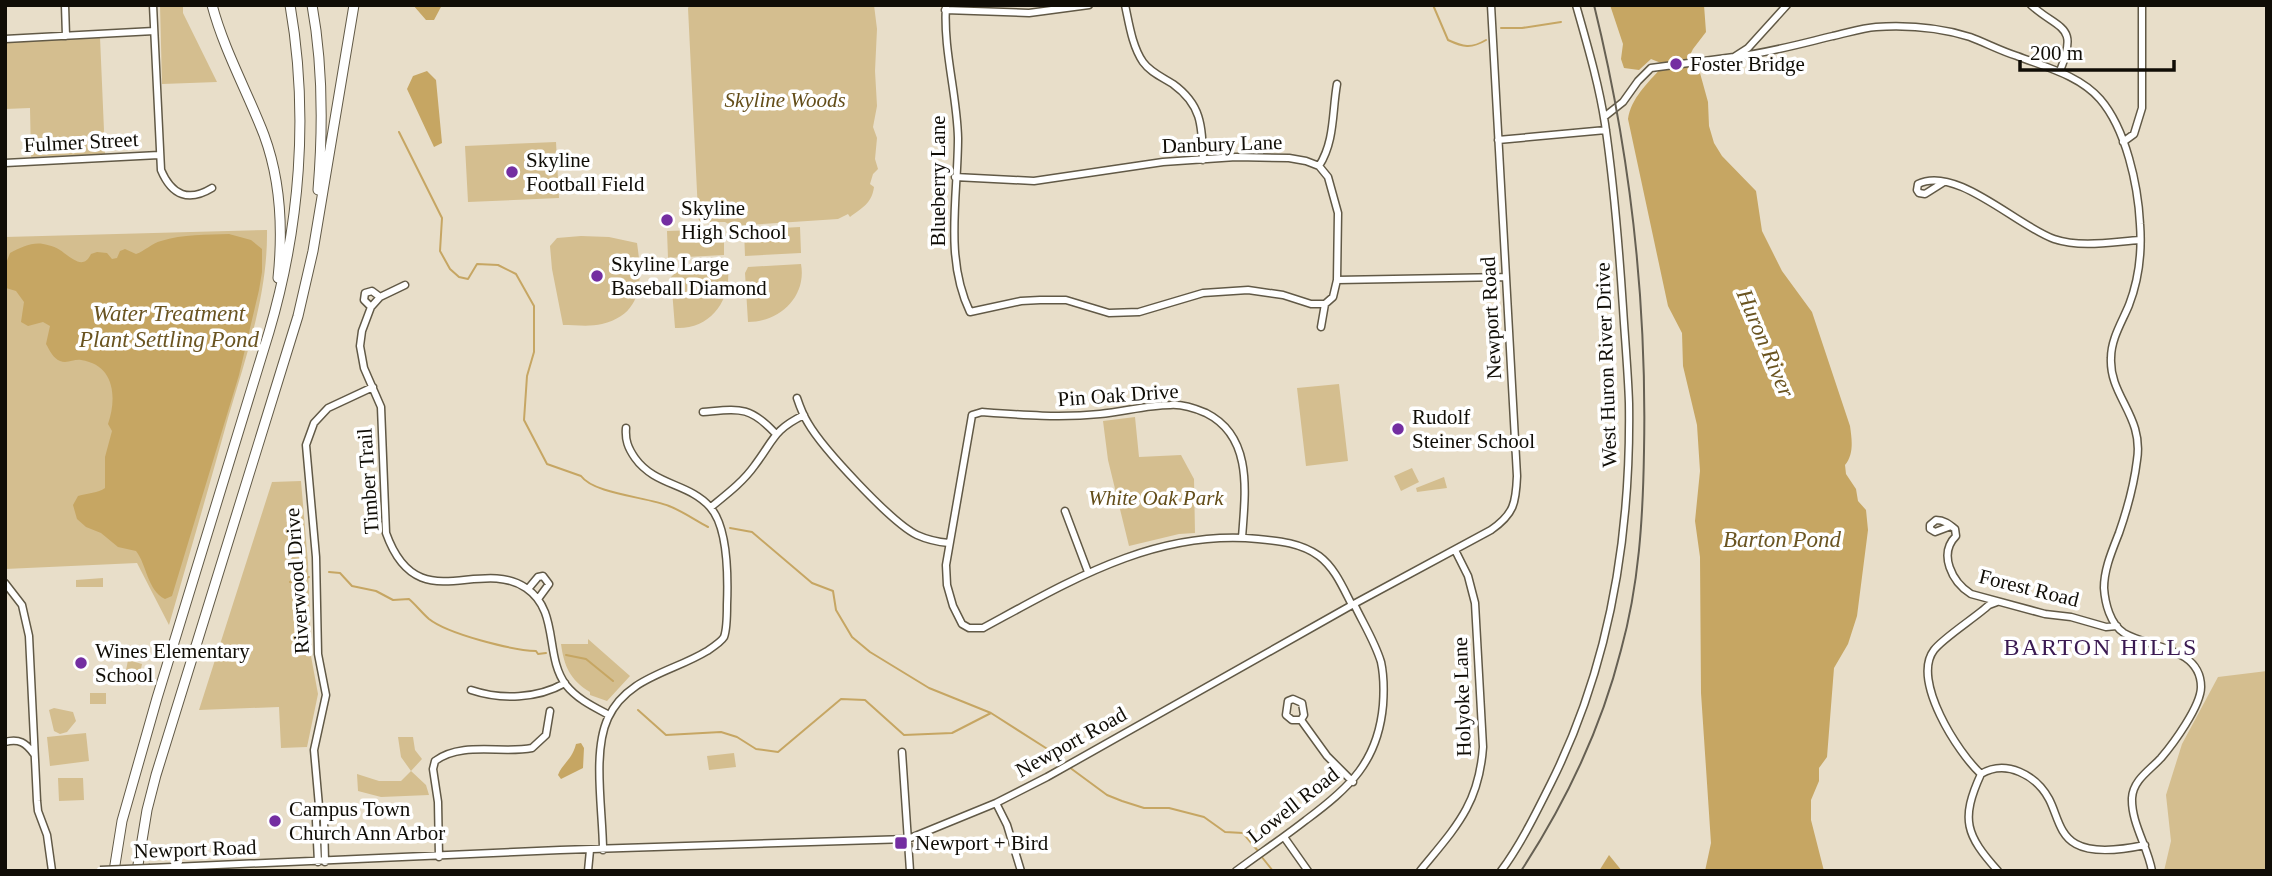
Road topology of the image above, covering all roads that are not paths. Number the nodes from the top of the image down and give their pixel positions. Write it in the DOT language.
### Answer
graph roads {
  1 [pos="65,5"];
  2 [pos="153,5"];
  3 [pos="212,5"];
  4 [pos="290,5"];
  5 [pos="312,5"];
  6 [pos="354,5"];
  7 [pos="1089,5"];
  8 [pos="1125,5"];
  9 [pos="1491,5"];
  10 [pos="1576,5"];
  11 [pos="1787,5"];
  12 [pos="2031,5"];
  13 [pos="2142,5"];
  14 [pos="946,7"];
  15 [pos="154,31"];
  16 [pos="66,36"];
  17 [pos="5,39"];
  18 [pos="1734,57"];
  19 [pos="2060,71"];
  20 [pos="1337,83"];
  21 [pos="1604,117"];
  22 [pos="1606,130"];
  23 [pos="1498,140"];
  24 [pos="2123,142"];
  25 [pos="159,155"];
  26 [pos="1203,160"];
  27 [pos="5,163"];
  28 [pos="1319,166"];
  29 [pos="956,177"];
  30 [pos="1944,181"];
  31 [pos="212,188"];
  32 [pos="2140,240"];
  33 [pos="313,251"];
  34 [pos="1506,277"];
  35 [pos="1337,280"];
  36 [pos="405,285"];
  37 [pos="380,297"];
  38 [pos="1325,304"];
  39 [pos="371,307"];
  40 [pos="1321,327"];
  41 [pos="269,332"];
  42 [pos="373,387"];
  43 [pos="797,398"];
  44 [pos="703,412"];
  45 [pos="804,415"];
  46 [pos="626,428"];
  47 [pos="775,433"];
  48 [pos="711,507"];
  49 [pos="1065,512"];
  50 [pos="1951,526"];
  51 [pos="1241,538"];
  52 [pos="949,543"];
  53 [pos="1455,550"];
  54 [pos="1088,572"];
  55 [pos="5,583"];
  56 [pos="528,589"];
  57 [pos="538,598"];
  58 [pos="1997,602"];
  59 [pos="1353,604"];
  60 [pos="2117,626"];
  61 [pos="565,683"];
  62 [pos="471,690"];
  63 [pos="550,711"];
  64 [pos="609,715"];
  65 [pos="1301,720"];
  66 [pos="5,742"];
  67 [pos="902,752"];
  68 [pos="35,756"];
  69 [pos="1981,775"];
  70 [pos="1353,782"];
  71 [pos="996,803"];
  72 [pos="1284,837"];
  73 [pos="908,839"];
  74 [pos="2146,845"];
  75 [pos="590,850"];
  76 [pos="603,850"];
  77 [pos="439,857"];
  78 [pos="322,862"];
  79 [pos="292,867"];
  80 [pos="100,870"];
  81 [pos="52,871"];
  82 [pos="93,871"];
  83 [pos="114,871"];
  84 [pos="137,871"];
  85 [pos="588,871"];
  86 [pos="910,871"];
  87 [pos="1021,871"];
  88 [pos="1236,871"];
  89 [pos="1308,871"];
  90 [pos="1420,871"];
  91 [pos="1502,871"];
  92 [pos="1998,871"];
  93 [pos="2152,871"];
  1 -- 16 [label="street"];
  2 -- 15 [label="street"];
  3 -- 41 [label="highway"];
  4 -- 41 [label="highway"];
  5 -- 33 [label="highway"];
  6 -- 33 [label="highway"];
  7 -- 14 [label="street"];
  8 -- 26 [label="street"];
  9 -- 23 [label="street, Newport Road"];
  10 -- 21 [label="street, West Huron River Drive"];
  11 -- 18 [label="street"];
  12 -- 19 [label="street"];
  13 -- 24 [label="street"];
  14 -- 29 [label="street, Blueberry Lane"];
  15 -- 16 [label="street"];
  15 -- 25 [label="street"];
  16 -- 17 [label="street"];
  18 -- 19 [label="street"];
  18 -- 21 [label="street"];
  19 -- 24 [label="street"];
  20 -- 28 [label="street"];
  21 -- 22 [label="street, West Huron River Drive"];
  22 -- 23 [label="street"];
  22 -- 91 [label="street, West Huron River Drive"];
  23 -- 34 [label="street, Newport Road"];
  24 -- 32 [label="street"];
  25 -- 27 [label="street, Fulmer Street"];
  25 -- 31 [label="street"];
  26 -- 28 [label="street, Danbury Lane"];
  26 -- 29 [label="street, Danbury Lane"];
  28 -- 35 [label="street"];
  29 -- 38 [label="street, Blueberry Lane"];
  30 -- 32 [label="street"];
  32 -- 60 [label="street"];
  33 -- 84 [label="highway"];
  34 -- 35 [label="street"];
  34 -- 53 [label="street, Newport Road"];
  35 -- 38 [label="street"];
  36 -- 37 [label="street, Timber Trail"];
  37 -- 39 [label="street, Timber Trail"];
  37 -- 39 [label="street, Timber Trail"];
  38 -- 40 [label="street"];
  39 -- 42 [label="street, Timber Trail"];
  41 -- 83 [label="highway"];
  42 -- 56 [label="street, Timber Trail"];
  42 -- 78 [label="street, Riverwood Drive"];
  43 -- 45 [label="street"];
  44 -- 47 [label="street"];
  45 -- 47 [label="street"];
  45 -- 52 [label="street"];
  46 -- 48 [label="street"];
  47 -- 48 [label="street"];
  48 -- 64 [label="street"];
  49 -- 54 [label="street"];
  50 -- 58 [label="street, Forest Road"];
  51 -- 52 [label="street, Pin Oak Drive"];
  51 -- 54 [label="street, Lowell Road"];
  51 -- 59 [label="street, Lowell Road"];
  52 -- 54 [label="street, Lowell Road"];
  53 -- 59 [label="street, Newport Road"];
  53 -- 90 [label="street, Holyoke Lane"];
  55 -- 68 [label="street"];
  56 -- 57 [label="street, Timber Trail"];
  56 -- 57 [label="street, Timber Trail"];
  57 -- 61 [label="street, Timber Trail"];
  58 -- 60 [label="street, Forest Road"];
  58 -- 69 [label="street"];
  59 -- 70 [label="street, Lowell Road"];
  59 -- 71 [label="street, Newport Road"];
  60 -- 74 [label="street, Forest Road"];
  61 -- 62 [label="street"];
  61 -- 64 [label="street"];
  63 -- 77 [label="street"];
  64 -- 76 [label="street"];
  65 -- 70 [label="street"];
  66 -- 68 [label="street"];
  67 -- 73 [label="street"];
  68 -- 81 [label="street"];
  69 -- 74 [label="street"];
  69 -- 92 [label="street"];
  70 -- 72 [label="street, Lowell Road"];
  71 -- 73 [label="street, Newport Road"];
  71 -- 87 [label="street"];
  72 -- 88 [label="street, Lowell Road"];
  72 -- 89 [label="street"];
  73 -- 76 [label="street, Newport Road"];
  73 -- 86 [label="street"];
  74 -- 93 [label="street, Forest Road"];
  75 -- 76 [label="street, Newport Road"];
  75 -- 77 [label="street, Newport Road"];
  75 -- 85 [label="street"];
  77 -- 78 [label="street, Newport Road"];
  78 -- 79 [label="street, Newport Road"];
  79 -- 80 [label="street, Newport Road, bridge"];
  80 -- 82 [label="street, Newport Road"];
}
